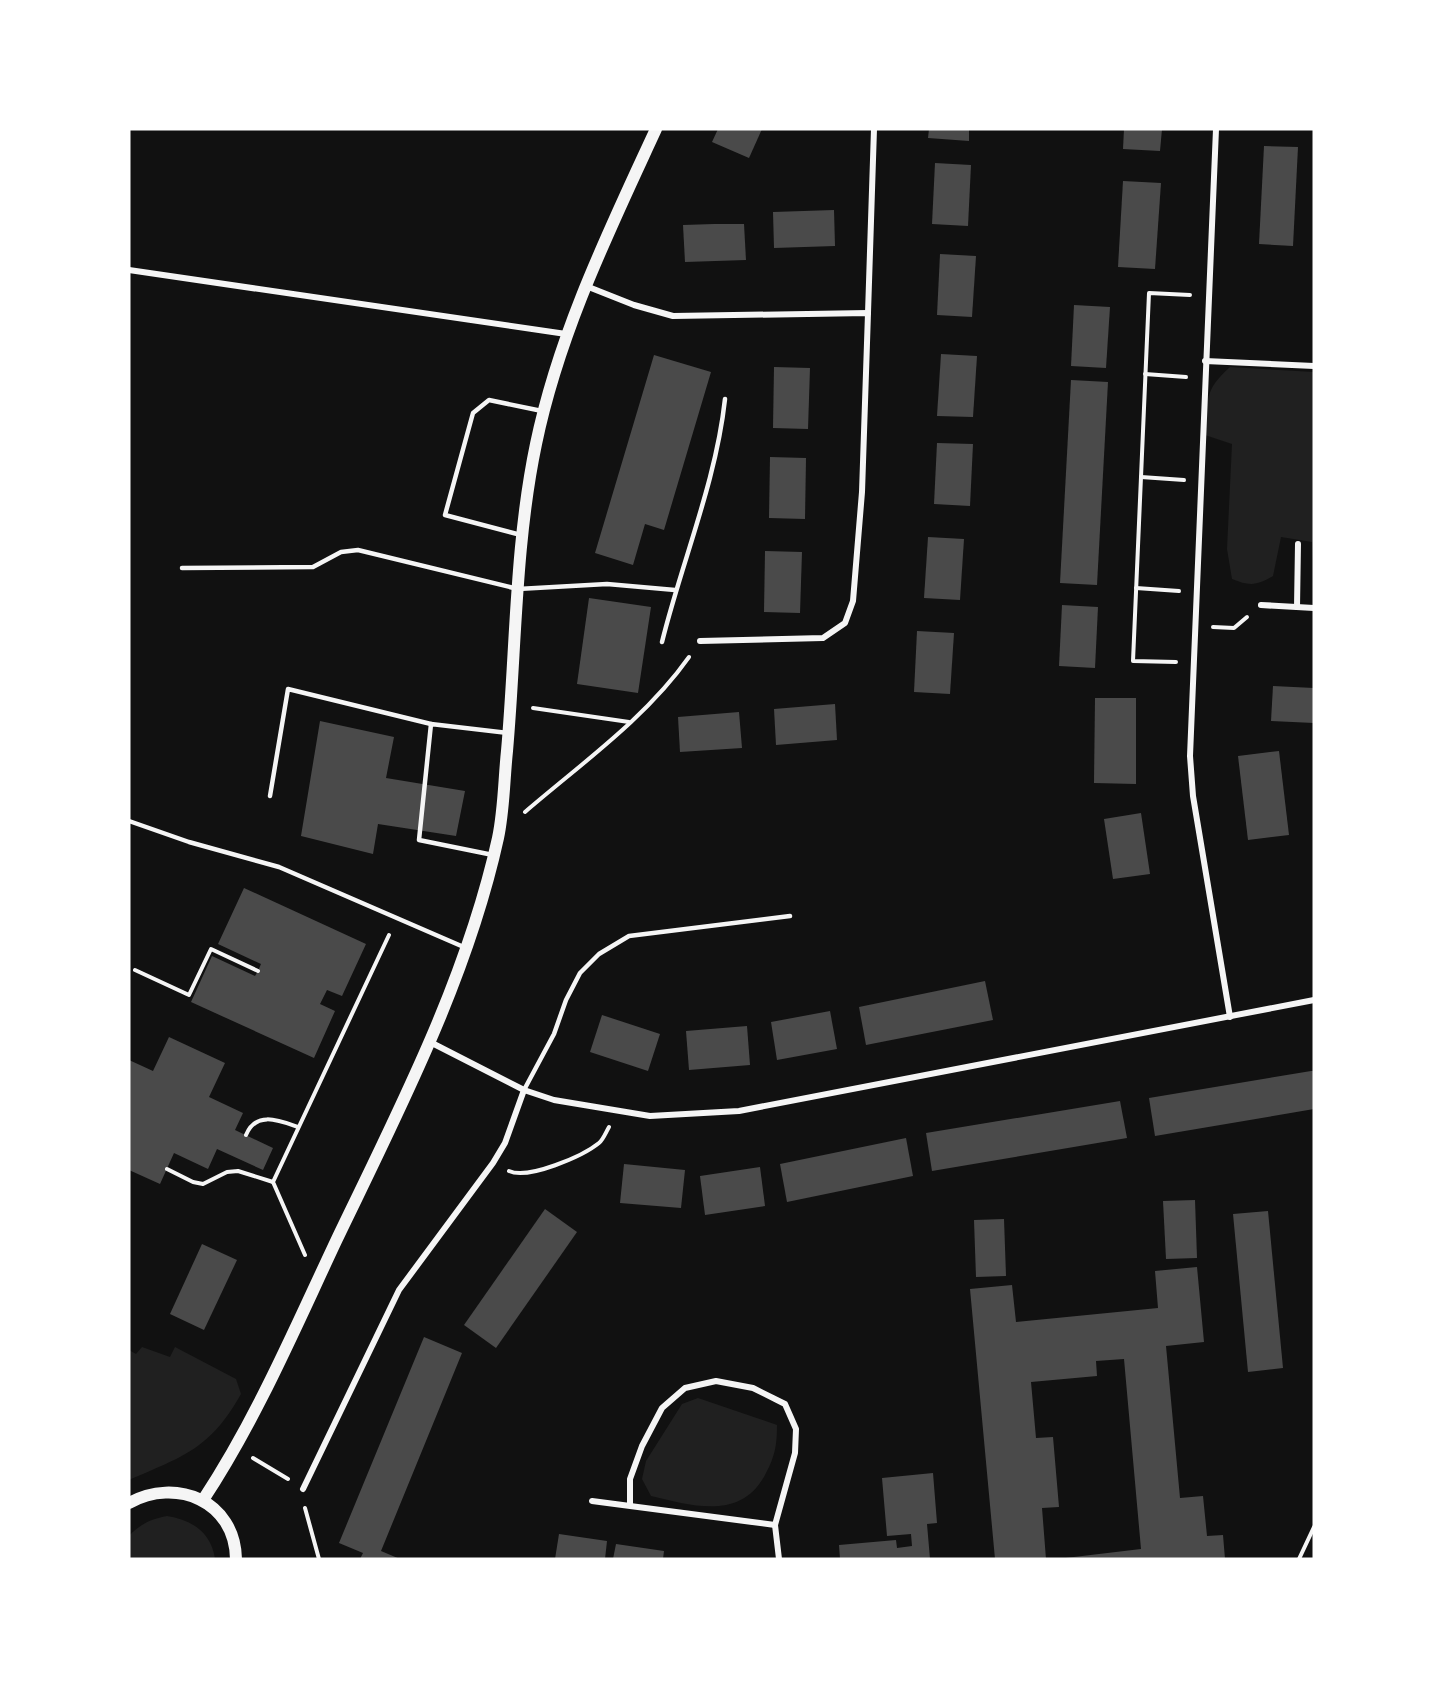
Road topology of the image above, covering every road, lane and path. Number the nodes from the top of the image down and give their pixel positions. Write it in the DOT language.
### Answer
graph roads {
  1 [pos="656,129"];
  2 [pos="874,129"];
  3 [pos="1216,129"];
  4 [pos="129,270"];
  5 [pos="586,286"];
  6 [pos="1208,296"];
  7 [pos="868,313"];
  8 [pos="566,334"];
  9 [pos="1205,361"];
  10 [pos="1314,366"];
  11 [pos="1145,375"];
  12 [pos="1204,379"];
  13 [pos="725,399"];
  14 [pos="544,412"];
  15 [pos="1142,477"];
  16 [pos="1200,481"];
  17 [pos="523,535"];
  18 [pos="1298,544"];
  19 [pos="182,568"];
  20 [pos="1136,588"];
  21 [pos="518,589"];
  22 [pos="675,590"];
  23 [pos="1195,592"];
  24 [pos="1261,604"];
  25 [pos="1297,607"];
  26 [pos="1314,608"];
  27 [pos="1194,627"];
  28 [pos="700,641"];
  29 [pos="662,642"];
  30 [pos="1193,662"];
  31 [pos="512,705"];
  32 [pos="630,722"];
  33 [pos="431,724"];
  34 [pos="508,733"];
  35 [pos="270,796"];
  36 [pos="129,821"];
  37 [pos="499,834"];
  38 [pos="494,855"];
  39 [pos="790,916"];
  40 [pos="397,918"];
  41 [pos="466,948"];
  42 [pos="135,970"];
  43 [pos="258,971"];
  44 [pos="1314,1000"];
  45 [pos="1230,1017"];
  46 [pos="430,1042"];
  47 [pos="524,1090"];
  48 [pos="618,1111"];
  49 [pos="298,1127"];
  50 [pos="246,1135"];
  51 [pos="493,1163"];
  52 [pos="166,1169"];
  53 [pos="273,1182"];
  54 [pos="324,1266"];
  55 [pos="303,1489"];
  56 [pos="203,1500"];
  57 [pos="592,1502"];
  58 [pos="129,1503"];
  59 [pos="630,1505"];
  60 [pos="775,1525"];
  61 [pos="1314,1527"];
  62 [pos="236,1559"];
  63 [pos="779,1559"];
  64 [pos="1299,1559"];
  1 -- 5 [label="main road"];
  2 -- 7 [label="street"];
  3 -- 6 [label="street"];
  4 -- 8 [label="street"];
  5 -- 7 [label="street"];
  5 -- 8 [label="main road"];
  6 -- 9 [label="street"];
  6 -- 11 [label="path"];
  7 -- 28 [label="street"];
  8 -- 14 [label="main road"];
  9 -- 10 [label="street"];
  9 -- 12 [label="street"];
  11 -- 12 [label="path"];
  11 -- 15 [label="path"];
  12 -- 16 [label="street"];
  13 -- 22 [label="lane"];
  14 -- 17 [label="main road"];
  14 -- 17 [label="lane"];
  15 -- 16 [label="path"];
  15 -- 20 [label="path"];
  16 -- 23 [label="street"];
  17 -- 21 [label="main road"];
  18 -- 25 [label="street"];
  19 -- 21 [label="lane"];
  20 -- 23 [label="path"];
  20 -- 30 [label="path"];
  21 -- 22 [label="lane"];
  21 -- 31 [label="main road"];
  22 -- 29 [label="lane"];
  23 -- 27 [label="street"];
  24 -- 25 [label="street"];
  24 -- 27 [label="path"];
  25 -- 26 [label="street"];
  27 -- 30 [label="street"];
  28 -- 32 [label="path"];
  30 -- 45 [label="street"];
  31 -- 32 [label="path"];
  31 -- 34 [label="main road"];
  32 -- 37 [label="path"];
  33 -- 34 [label="lane"];
  33 -- 35 [label="lane"];
  33 -- 38 [label="lane"];
  34 -- 37 [label="main road"];
  36 -- 40 [label="lane"];
  37 -- 38 [label="main road"];
  38 -- 41 [label="main road"];
  39 -- 47 [label="lane"];
  40 -- 41 [label="lane"];
  40 -- 49 [label="path"];
  41 -- 46 [label="main road"];
  42 -- 43 [label="path"];
  44 -- 45 [label="street"];
  45 -- 48 [label="street"];
  46 -- 47 [label="street"];
  46 -- 54 [label="main road"];
  47 -- 48 [label="street"];
  47 -- 51 [label="street"];
  48 -- 51 [label="path"];
  49 -- 50 [label="path"];
  49 -- 53 [label="path"];
  51 -- 55 [label="street"];
  52 -- 53 [label="path"];
  53 -- 54 [label="path"];
  54 -- 56 [label="main road"];
  56 -- 58 [label="main road"];
  56 -- 62 [label="main road"];
  57 -- 59 [label="street"];
  59 -- 60 [label="street"];
  59 -- 60 [label="street"];
  60 -- 63 [label="street"];
  61 -- 64 [label="path"];
}
